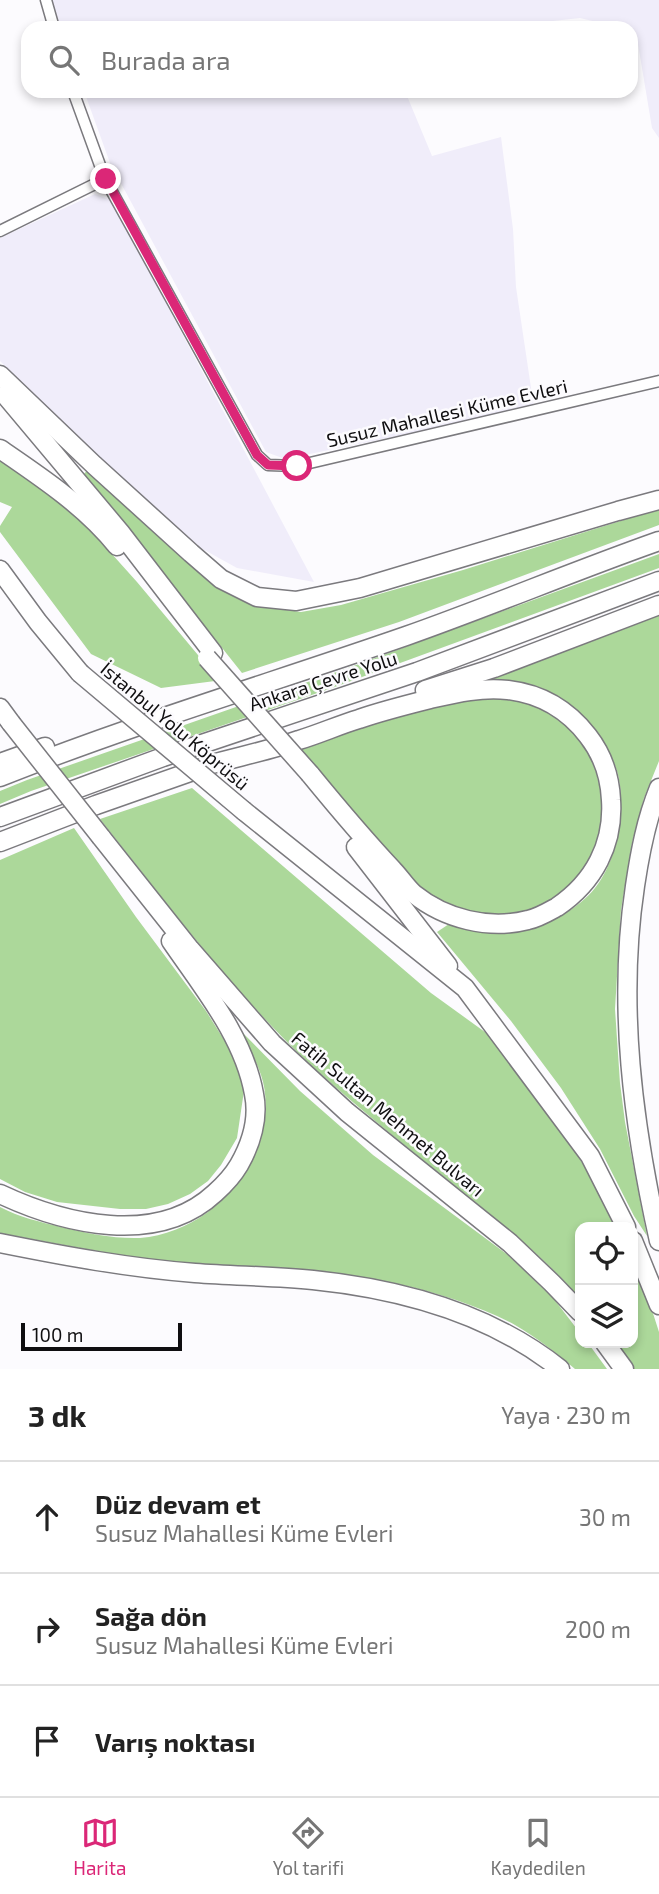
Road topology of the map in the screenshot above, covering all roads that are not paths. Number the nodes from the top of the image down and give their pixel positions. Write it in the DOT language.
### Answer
graph roads {
  1 [pos="46,0"];
  2 [pos="52,21"];
  3 [pos="76,98"];
  4 [pos="106,179"];
  5 [pos="0,231"];
  6 [pos="0,375"];
  7 [pos="659,381"];
  8 [pos="0,390"];
  9 [pos="0,449"];
  10 [pos="659,500"];
  11 [pos="659,541"];
  12 [pos="0,570"];
  13 [pos="659,581"];
  14 [pos="659,605"];
  15 [pos="210,656"];
  16 [pos="4,714"];
  17 [pos="154,722"];
  18 [pos="0,763"];
  19 [pos="212,764"];
  20 [pos="0,777"];
  21 [pos="306,777"];
  22 [pos="659,788"];
  23 [pos="96,805"];
  24 [pos="0,817"];
  25 [pos="101,837"];
  26 [pos="0,842"];
  27 [pos="0,849"];
  28 [pos="465,988"];
  29 [pos="0,1194"];
  30 [pos="623,1222"];
  31 [pos="659,1241"];
  32 [pos="0,1243"];
  33 [pos="638,1253"];
  34 [pos="659,1305"];
  35 [pos="575,1307"];
  36 [pos="609,1348"];
  37 [pos="560,1369"];
  38 [pos="624,1369"];
  1 -- 2 [label="street"];
  3 -- 4 [label="street"];
  4 -- 5 [label="street"];
  4 -- 7 [label="street, Susuz Mahallesi Küme Evleri"];
  6 -- 10 [label="highway"];
  8 -- 15 [label="highway"];
  9 -- 15 [label="highway"];
  11 -- 17 [label="highway, Ankara Çevre Yolu"];
  12 -- 28 [label="highway, İstanbul Yolu Köprüsü, bridge"];
  13 -- 24 [label="highway, Ankara Çevre Yolu"];
  14 -- 19 [label="highway"];
  15 -- 21 [label="highway, bridge"];
  16 -- 25 [label="highway, bridge"];
  17 -- 18 [label="highway"];
  17 -- 20 [label="highway, Ankara Çevre Yolu"];
  19 -- 21 [label="highway"];
  19 -- 23 [label="highway"];
  21 -- 28 [label="highway"];
  22 -- 31 [label="highway"];
  23 -- 26 [label="highway"];
  23 -- 27 [label="highway"];
  25 -- 29 [label="highway"];
  25 -- 35 [label="highway, Fatih Sultan Mehmet Bulvarı"];
  28 -- 30 [label="highway"];
  32 -- 37 [label="highway"];
  33 -- 34 [label="highway"];
  36 -- 38 [label="highway"];
}
